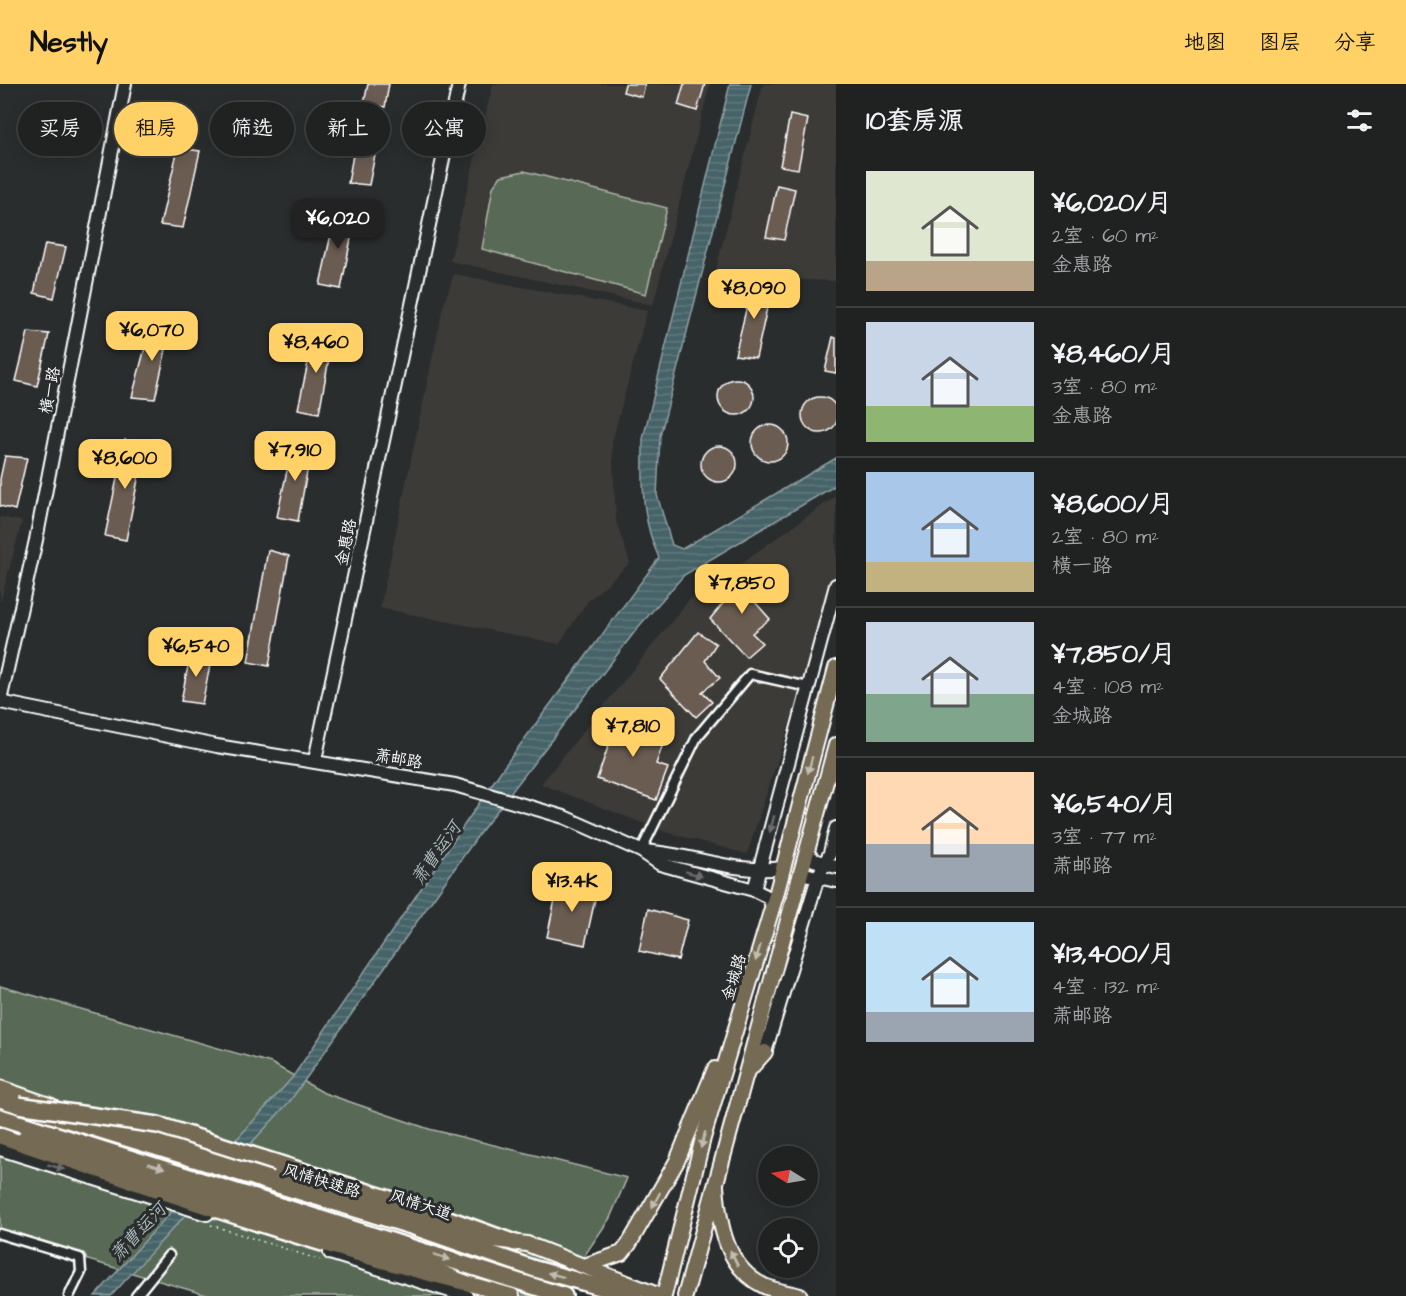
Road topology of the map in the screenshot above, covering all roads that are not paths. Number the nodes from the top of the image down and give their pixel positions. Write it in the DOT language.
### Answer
graph roads {
  1 [pos="125,84"];
  2 [pos="459,84"];
  3 [pos="836,585"];
  4 [pos="836,620"];
  5 [pos="819,646"];
  6 [pos="836,668"];
  7 [pos="808,687"];
  8 [pos="0,701"];
  9 [pos="836,745"];
  10 [pos="315,760"];
  11 [pos="836,828"];
  12 [pos="641,851"];
  13 [pos="806,852"];
  14 [pos="830,866"];
  15 [pos="783,867"];
  16 [pos="759,870"];
  17 [pos="800,873"];
  18 [pos="818,877"];
  19 [pos="836,881"];
  20 [pos="754,890"];
  21 [pos="772,905"];
  22 [pos="745,992"];
  23 [pos="765,1052"];
  24 [pos="744,1076"];
  25 [pos="0,1088"];
  26 [pos="0,1099"];
  27 [pos="18,1105"];
  28 [pos="0,1118"];
  29 [pos="0,1130"];
  30 [pos="0,1136"];
  31 [pos="0,1149"];
  32 [pos="272,1167"];
  33 [pos="716,1178"];
  34 [pos="0,1234"];
  35 [pos="516,1243"];
  36 [pos="169,1256"];
  37 [pos="584,1266"];
  38 [pos="465,1289"];
  39 [pos="69,1296"];
  40 [pos="136,1296"];
  41 [pos="512,1296"];
  42 [pos="564,1296"];
  43 [pos="633,1296"];
  44 [pos="662,1296"];
  45 [pos="685,1296"];
  46 [pos="800,1296"];
  1 -- 8 [label="main road, 横一路"];
  2 -- 10 [label="main road, 金惠路"];
  3 -- 5 [label="main road"];
  4 -- 5 [label="main road"];
  5 -- 7 [label="main road"];
  6 -- 15 [label="main road, 金城路, one-way"];
  7 -- 12 [label="street"];
  7 -- 16 [label="main road, one-way"];
  8 -- 10 [label="main road, 萧邮路"];
  9 -- 13 [label="main road"];
  10 -- 12 [label="main road, 萧邮路"];
  11 -- 14 [label="main road"];
  12 -- 16 [label="main road"];
  12 -- 20 [label="main road, 萧邮路, one-way"];
  13 -- 14 [label="main road"];
  13 -- 17 [label="main road"];
  14 -- 18 [label="main road"];
  15 -- 16 [label="main road"];
  15 -- 21 [label="main road, 金城路"];
  16 -- 20 [label="main road"];
  17 -- 18 [label="main road"];
  17 -- 24 [label="main road"];
  18 -- 19 [label="main road"];
  18 -- 23 [label="main road"];
  20 -- 21 [label="main road, 萧邮路"];
  21 -- 22 [label="main road, 金城路, one-way"];
  22 -- 37 [label="main road, one-way"];
  22 -- 44 [label="main road, 金城路, one-way"];
  23 -- 24 [label="main road"];
  24 -- 33 [label="main road"];
  25 -- 32 [label="main road"];
  26 -- 27 [label="highway, 风情快速路"];
  27 -- 32 [label="highway, bridge"];
  43 -- 27 [label="highway, 风情快速路, one-way, bridge"];
  28 -- 42 [label="highway, one-way"];
  29 -- 38 [label="main road"];
  30 -- 38 [label="highway"];
  31 -- 38 [label="main road, one-way"];
  32 -- 35 [label="highway"];
  33 -- 45 [label="main road"];
  46 -- 33 [label="main road, one-way"];
  34 -- 39 [label="street"];
  35 -- 37 [label="main road"];
  36 -- 40 [label="street"];
  37 -- 44 [label="main road"];
  38 -- 41 [label="main road"];
}
